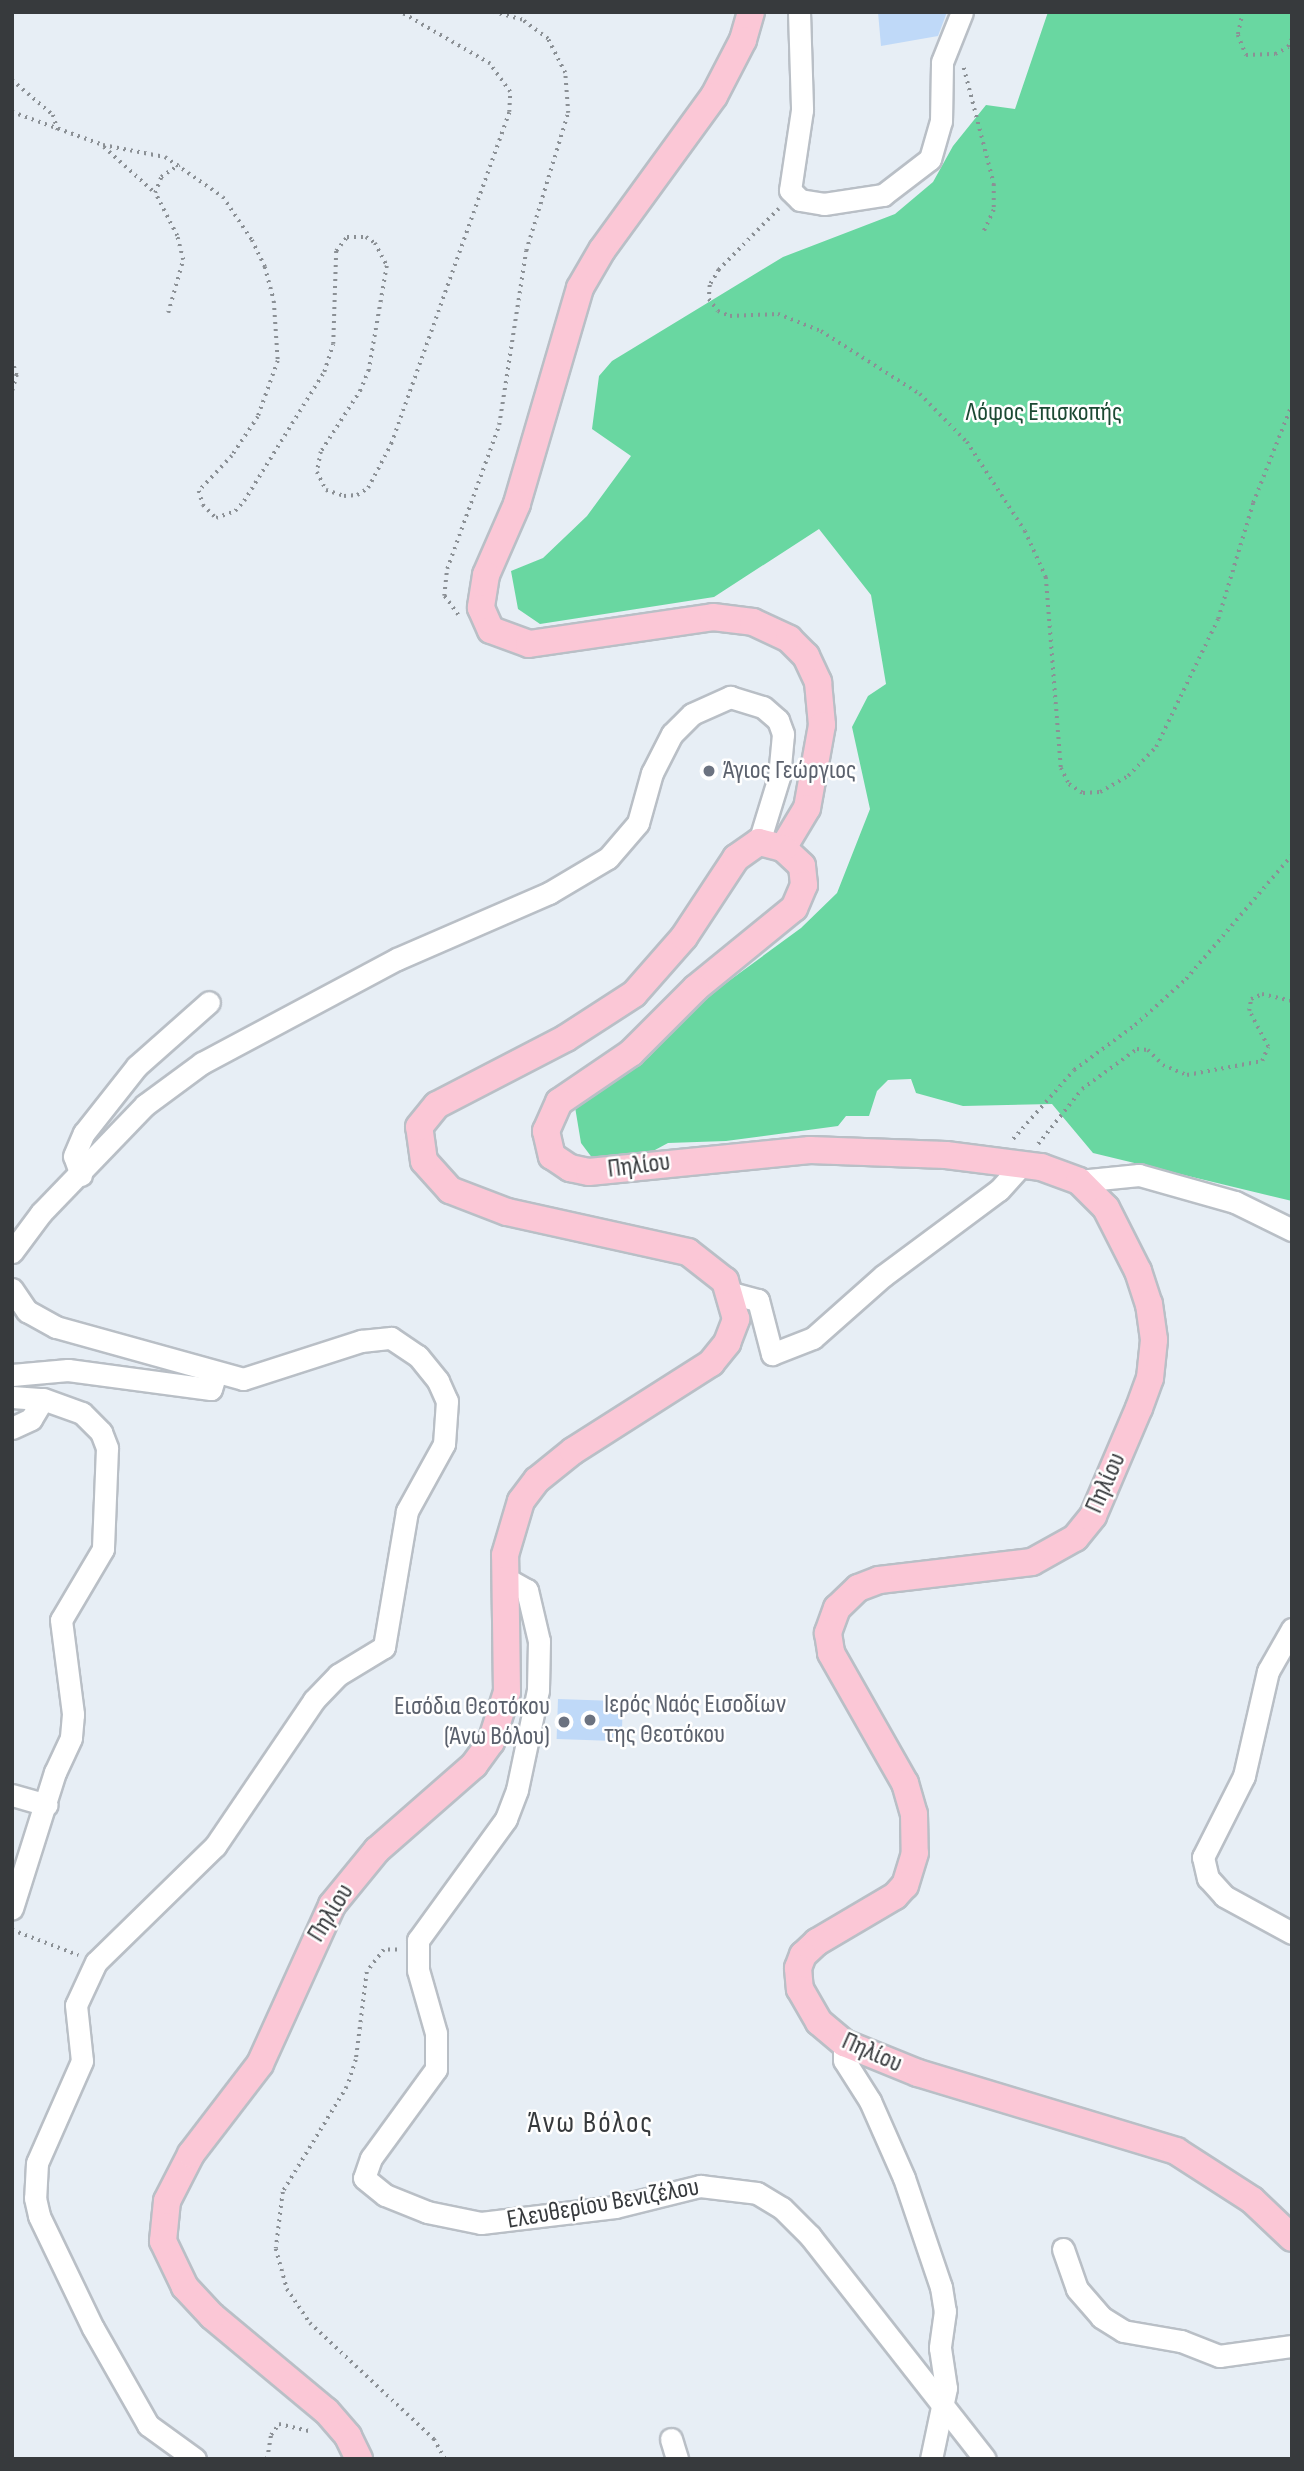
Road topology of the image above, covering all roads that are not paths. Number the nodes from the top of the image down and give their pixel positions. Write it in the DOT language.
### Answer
graph roads {
  1 [pos="751,12"];
  2 [pos="799,12"];
  3 [pos="962,12"];
  4 [pos="771,845"];
  5 [pos="209,1002"];
  6 [pos="1011,1161"];
  7 [pos="81,1175"];
  8 [pos="1079,1181"];
  9 [pos="1292,1230"];
  10 [pos="12,1252"];
  11 [pos="12,1289"];
  12 [pos="731,1293"];
  13 [pos="216,1373"];
  14 [pos="12,1375"];
  15 [pos="12,1397"];
  16 [pos="43,1399"];
  17 [pos="12,1428"];
  18 [pos="505,1578"];
  19 [pos="1292,1629"];
  20 [pos="12,1795"];
  21 [pos="47,1805"];
  22 [pos="12,1908"];
  23 [pos="1292,1933"];
  24 [pos="844,2043"];
  25 [pos="1292,2238"];
  26 [pos="1063,2249"];
  27 [pos="1292,2346"];
  28 [pos="944,2406"];
  29 [pos="356,2451"];
  30 [pos="195,2459"];
  31 [pos="931,2459"];
  32 [pos="985,2459"];
  1 -- 4 [label="main road"];
  2 -- 3 [label="street"];
  4 -- 6 [label="main road, Πηλίου"];
  4 -- 7 [label="street"];
  4 -- 12 [label="main road"];
  5 -- 7 [label="street"];
  6 -- 8 [label="main road, Πηλίου"];
  6 -- 12 [label="street"];
  7 -- 10 [label="street"];
  8 -- 9 [label="street"];
  8 -- 24 [label="main road, Πηλίου"];
  11 -- 13 [label="street"];
  12 -- 18 [label="main road, Πηλίου"];
  13 -- 14 [label="street"];
  13 -- 30 [label="street"];
  15 -- 16 [label="street"];
  16 -- 17 [label="street"];
  16 -- 21 [label="street"];
  18 -- 28 [label="street, Ελευθερίου Βενιζέλου"];
  18 -- 29 [label="main road, Πηλίου"];
  19 -- 23 [label="street"];
  20 -- 21 [label="street"];
  21 -- 22 [label="street"];
  24 -- 25 [label="main road, Πηλίου"];
  24 -- 28 [label="street"];
  26 -- 27 [label="street"];
  28 -- 31 [label="street"];
  28 -- 32 [label="street, Ελευθερίου Βενιζέλου"];
}
